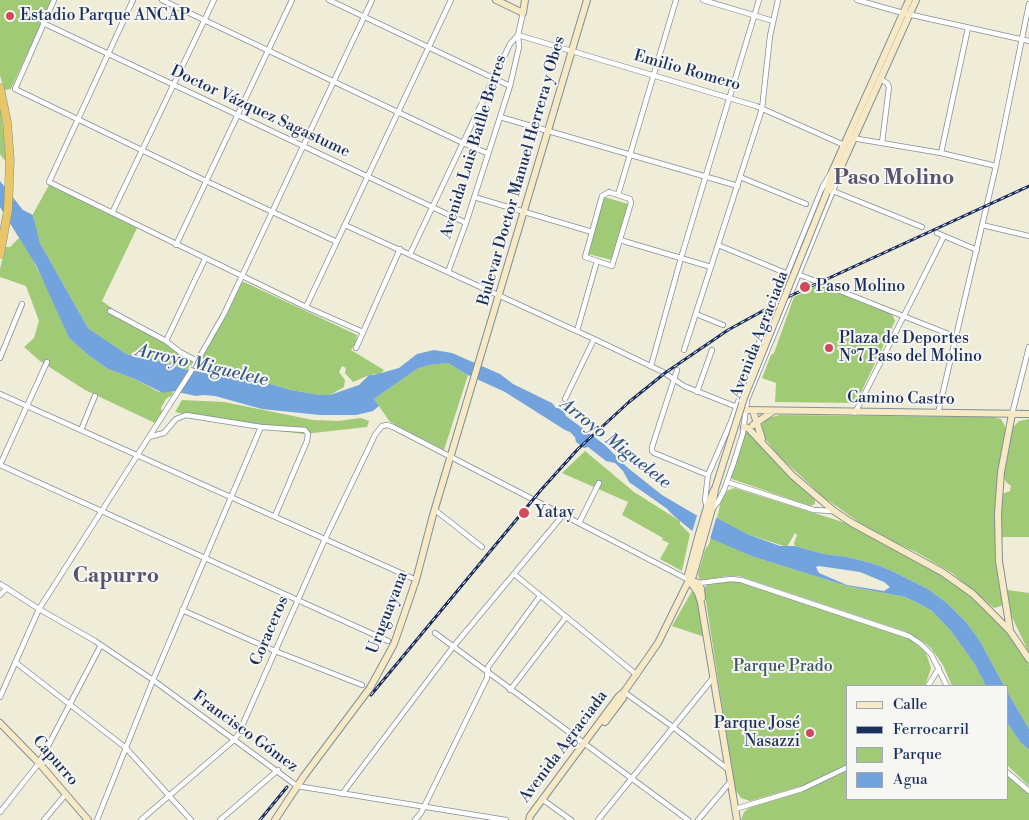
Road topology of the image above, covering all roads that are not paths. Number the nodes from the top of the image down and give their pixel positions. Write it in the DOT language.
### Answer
graph roads {
  1 [pos="54,0"];
  2 [pos="133,0"];
  3 [pos="162,0"];
  4 [pos="214,0"];
  5 [pos="292,0"];
  6 [pos="329,0"];
  7 [pos="372,0"];
  8 [pos="452,0"];
  9 [pos="496,0"];
  10 [pos="525,0"];
  11 [pos="587,0"];
  12 [pos="676,0"];
  13 [pos="702,0"];
  14 [pos="759,0"];
  15 [pos="778,0"];
  16 [pos="857,0"];
  17 [pos="910,0"];
  18 [pos="916,0"];
  19 [pos="1029,4"];
  20 [pos="523,13"];
  21 [pos="906,14"];
  22 [pos="754,16"];
  23 [pos="364,17"];
  24 [pos="204,20"];
  25 [pos="773,21"];
  26 [pos="43,23"];
  27 [pos="968,28"];
  28 [pos="518,35"];
  29 [pos="1022,39"];
  30 [pos="1029,41"];
  31 [pos="429,47"];
  32 [pos="268,50"];
  33 [pos="570,51"];
  34 [pos="108,54"];
  35 [pos="654,76"];
  36 [pos="493,78"];
  37 [pos="880,79"];
  38 [pos="333,80"];
  39 [pos="174,85"];
  40 [pos="510,86"];
  41 [pos="0,88"];
  42 [pos="730,98"];
  43 [pos="762,109"];
  44 [pos="398,112"];
  45 [pos="237,116"];
  46 [pos="500,117"];
  47 [pos="78,118"];
  48 [pos="549,132"];
  49 [pos="850,138"];
  50 [pos="463,143"];
  51 [pos="882,143"];
  52 [pos="844,145"];
  53 [pos="302,146"];
  54 [pos="142,150"];
  55 [pos="487,153"];
  56 [pos="941,154"];
  57 [pos="629,155"];
  58 [pos="996,166"];
  59 [pos="835,172"];
  60 [pos="368,177"];
  61 [pos="706,177"];
  62 [pos="740,178"];
  63 [pos="206,181"];
  64 [pos="738,186"];
  65 [pos="830,192"];
  66 [pos="618,195"];
  67 [pos="474,197"];
  68 [pos="806,204"];
  69 [pos="432,207"];
  70 [pos="272,212"];
  71 [pos="525,212"];
  72 [pos="112,213"];
  73 [pos="466,223"];
  74 [pos="345,225"];
  75 [pos="982,225"];
  76 [pos="922,227"];
  77 [pos="592,232"];
  78 [pos="937,233"];
  79 [pos="944,236"];
  80 [pos="1029,236"];
  81 [pos="620,240"];
  82 [pos="337,242"];
  83 [pos="176,245"];
  84 [pos="718,245"];
  85 [pos="400,249"];
  86 [pos="977,250"];
  87 [pos="0,254"];
  88 [pos="410,254"];
  89 [pos="681,258"];
  90 [pos="205,259"];
  91 [pos="597,261"];
  92 [pos="711,267"];
  93 [pos="448,272"];
  94 [pos="787,274"];
  95 [pos="798,274"];
  96 [pos="242,276"];
  97 [pos="500,296"];
  98 [pos="22,304"];
  99 [pos="306,307"];
  100 [pos="110,311"];
  101 [pos="696,314"];
  102 [pos="904,316"];
  103 [pos="723,325"];
  104 [pos="577,331"];
  105 [pos="363,332"];
  106 [pos="956,337"];
  107 [pos="594,339"];
  108 [pos="166,341"];
  109 [pos="356,348"];
  110 [pos="1029,348"];
  111 [pos="684,350"];
  112 [pos="712,350"];
  113 [pos="0,358"];
  114 [pos="47,362"];
  115 [pos="196,363"];
  116 [pos="651,366"];
  117 [pos="677,370"];
  118 [pos="674,380"];
  119 [pos="471,390"];
  120 [pos="698,392"];
  121 [pos="0,394"];
  122 [pos="95,396"];
  123 [pos="565,399"];
  124 [pos="26,406"];
  125 [pos="735,408"];
  126 [pos="745,410"];
  127 [pos="753,411"];
  128 [pos="773,412"];
  129 [pos="855,412"];
  130 [pos="938,413"];
  131 [pos="1012,414"];
  132 [pos="1029,414"];
  133 [pos="730,422"];
  134 [pos="756,422"];
  135 [pos="261,427"];
  136 [pos="746,427"];
  137 [pos="81,430"];
  138 [pos="149,436"];
  139 [pos="763,443"];
  140 [pos="137,456"];
  141 [pos="451,458"];
  142 [pos="0,465"];
  143 [pos="708,476"];
  144 [pos="727,482"];
  145 [pos="598,483"];
  146 [pos="231,497"];
  147 [pos="710,508"];
  148 [pos="102,511"];
  149 [pos="834,511"];
  150 [pos="434,513"];
  151 [pos="563,515"];
  152 [pos="275,516"];
  153 [pos="578,523"];
  154 [pos="325,539"];
  155 [pos="482,548"];
  156 [pos="204,557"];
  157 [pos="514,574"];
  158 [pos="412,578"];
  159 [pos="689,580"];
  160 [pos="0,584"];
  161 [pos="699,584"];
  162 [pos="7,588"];
  163 [pos="0,595"];
  164 [pos="540,596"];
  165 [pos="298,599"];
  166 [pos="701,603"];
  167 [pos="39,609"];
  168 [pos="182,610"];
  169 [pos="566,617"];
  170 [pos="1010,631"];
  171 [pos="435,633"];
  172 [pos="388,640"];
  173 [pos="101,645"];
  174 [pos="453,647"];
  175 [pos="275,651"];
  176 [pos="1029,659"];
  177 [pos="15,662"];
  178 [pos="939,668"];
  179 [pos="488,673"];
  180 [pos="636,675"];
  181 [pos="713,678"];
  182 [pos="153,680"];
  183 [pos="362,685"];
  184 [pos="929,685"];
  185 [pos="947,685"];
  186 [pos="510,690"];
  187 [pos="624,692"];
  188 [pos="0,697"];
  189 [pos="70,704"];
  190 [pos="2,726"];
  191 [pos="673,727"];
  192 [pos="234,740"];
  193 [pos="586,745"];
  194 [pos="126,748"];
  195 [pos="39,763"];
  196 [pos="846,768"];
  197 [pos="278,770"];
  198 [pos="729,770"];
  199 [pos="1009,774"];
  200 [pos="631,780"];
  201 [pos="730,781"];
  202 [pos="297,786"];
  203 [pos="1029,791"];
  204 [pos="66,794"];
  205 [pos="342,794"];
  206 [pos="170,796"];
  207 [pos="544,800"];
  208 [pos="423,807"];
  209 [pos="735,809"];
  210 [pos="0,812"];
  211 [pos="86,819"];
  212 [pos="44,820"];
  213 [pos="97,820"];
  214 [pos="142,820"];
  215 [pos="191,820"];
  216 [pos="220,820"];
  217 [pos="275,820"];
  218 [pos="415,820"];
  219 [pos="506,820"];
  220 [pos="530,820"];
  221 [pos="571,820"];
  222 [pos="598,820"];
  223 [pos="688,820"];
  224 [pos="698,820"];
  225 [pos="737,820"];
  1 -- 26 [label="street"];
  2 -- 34 [label="street"];
  3 -- 24 [label="street"];
  4 -- 24 [label="street"];
  5 -- 32 [label="street"];
  6 -- 23 [label="street"];
  7 -- 23 [label="street"];
  8 -- 31 [label="street"];
  9 -- 20 [label="street"];
  10 -- 20 [label="street, Avenida Luis Batlle Berres"];
  11 -- 33 [label="street, Bulevar Doctor Manuel Herrera y Obes"];
  12 -- 35 [label="street"];
  13 -- 22 [label="street"];
  14 -- 22 [label="street"];
  15 -- 25 [label="street"];
  16 -- 21 [label="street"];
  17 -- 21 [label="street, Avenida Agraciada"];
  18 -- 21 [label="street, Avenida Agraciada"];
  19 -- 29 [label="street"];
  20 -- 28 [label="street, Avenida Luis Batlle Berres"];
  21 -- 27 [label="street"];
  21 -- 37 [label="street, Avenida Agraciada"];
  21 -- 49 [label="street, Avenida Agraciada"];
  22 -- 25 [label="street"];
  22 -- 42 [label="street"];
  23 -- 31 [label="street"];
  23 -- 38 [label="street"];
  24 -- 32 [label="street"];
  24 -- 39 [label="street"];
  25 -- 43 [label="street"];
  26 -- 34 [label="street, Doctor Vázquez Sagastume"];
  26 -- 47 [label="street"];
  27 -- 29 [label="street"];
  27 -- 56 [label="street"];
  28 -- 33 [label="street, Emilio Romero"];
  28 -- 36 [label="street"];
  28 -- 40 [label="street, Avenida Luis Batlle Berres"];
  29 -- 30 [label="street"];
  29 -- 58 [label="street"];
  31 -- 36 [label="street"];
  31 -- 44 [label="street"];
  32 -- 38 [label="street"];
  32 -- 45 [label="street"];
  33 -- 35 [label="street, Emilio Romero"];
  33 -- 48 [label="street, Bulevar Doctor Manuel Herrera y Obes"];
  34 -- 39 [label="street, Doctor Vázquez Sagastume"];
  34 -- 47 [label="street"];
  35 -- 42 [label="street, Emilio Romero"];
  35 -- 57 [label="street"];
  36 -- 40 [label="street"];
  36 -- 50 [label="street"];
  37 -- 49 [label="street, Avenida Agraciada"];
  37 -- 51 [label="street"];
  38 -- 44 [label="street"];
  38 -- 53 [label="street"];
  39 -- 45 [label="street, Doctor Vázquez Sagastume"];
  39 -- 54 [label="street"];
  40 -- 46 [label="street, Avenida Luis Batlle Berres"];
  41 -- 87 [label="highway"];
  42 -- 43 [label="street, Emilio Romero"];
  42 -- 61 [label="street"];
  43 -- 52 [label="street, Emilio Romero"];
  43 -- 62 [label="street"];
  44 -- 50 [label="street"];
  44 -- 60 [label="street"];
  45 -- 53 [label="street, Doctor Vázquez Sagastume"];
  45 -- 63 [label="street"];
  46 -- 48 [label="street"];
  46 -- 55 [label="street, Avenida Luis Batlle Berres"];
  47 -- 54 [label="street"];
  47 -- 72 [label="street"];
  48 -- 57 [label="street"];
  48 -- 71 [label="street, Bulevar Doctor Manuel Herrera y Obes"];
  49 -- 51 [label="street"];
  49 -- 52 [label="street, Avenida Agraciada"];
  49 -- 59 [label="street, Avenida Agraciada"];
  50 -- 55 [label="street"];
  50 -- 69 [label="street"];
  51 -- 56 [label="street"];
  52 -- 59 [label="street, Avenida Agraciada"];
  53 -- 60 [label="street, Doctor Vázquez Sagastume"];
  53 -- 70 [label="street"];
  54 -- 63 [label="street"];
  54 -- 72 [label="street"];
  55 -- 67 [label="street, Avenida Luis Batlle Berres"];
  56 -- 58 [label="street"];
  57 -- 61 [label="street"];
  57 -- 66 [label="street"];
  58 -- 75 [label="street"];
  59 -- 65 [label="street, Avenida Agraciada"];
  59 -- 94 [label="street, Avenida Agraciada"];
  60 -- 69 [label="street, Doctor Vázquez Sagastume"];
  60 -- 74 [label="street"];
  61 -- 64 [label="street"];
  61 -- 89 [label="street"];
  62 -- 64 [label="street"];
  62 -- 68 [label="street"];
  63 -- 70 [label="street"];
  63 -- 83 [label="street"];
  64 -- 84 [label="street"];
  65 -- 76 [label="street"];
  65 -- 95 [label="street, Avenida Agraciada"];
  65 -- 147 [label="street, Avenida Agraciada, bridge"];
  66 -- 77 [label="street"];
  66 -- 81 [label="street"];
  67 -- 71 [label="street"];
  67 -- 73 [label="street, Avenida Luis Batlle Berres"];
  69 -- 73 [label="street, Doctor Vázquez Sagastume"];
  69 -- 88 [label="street"];
  70 -- 82 [label="street"];
  70 -- 96 [label="street"];
  71 -- 77 [label="street"];
  71 -- 97 [label="street, Bulevar Doctor Manuel Herrera y Obes"];
  72 -- 83 [label="street"];
  73 -- 93 [label="street, Avenida Luis Batlle Berres"];
  74 -- 82 [label="street"];
  74 -- 85 [label="street, Camino Castro"];
  75 -- 80 [label="street"];
  75 -- 86 [label="street"];
  77 -- 91 [label="street"];
  78 -- 79 [label="street"];
  79 -- 86 [label="street"];
  79 -- 102 [label="street"];
  81 -- 89 [label="street"];
  81 -- 91 [label="street"];
  82 -- 99 [label="street"];
  83 -- 90 [label="street"];
  84 -- 92 [label="street"];
  84 -- 94 [label="street"];
  85 -- 88 [label="street, Camino Castro"];
  85 -- 105 [label="street"];
  86 -- 106 [label="street"];
  88 -- 93 [label="street, Camino Castro"];
  89 -- 92 [label="street"];
  89 -- 116 [label="street"];
  90 -- 96 [label="street"];
  90 -- 108 [label="street"];
  91 -- 104 [label="street"];
  92 -- 101 [label="street"];
  93 -- 97 [label="street, Camino Castro"];
  94 -- 95 [label="street"];
  94 -- 125 [label="street, Avenida Agraciada"];
  95 -- 102 [label="street"];
  95 -- 126 [label="street, Avenida Agraciada"];
  96 -- 99 [label="street"];
  96 -- 115 [label="street"];
  97 -- 104 [label="street, Camino Castro"];
  97 -- 119 [label="street, Bulevar Doctor Manuel Herrera y Obes"];
  98 -- 113 [label="street"];
  99 -- 105 [label="street"];
  100 -- 108 [label="street"];
  101 -- 103 [label="street"];
  101 -- 111 [label="street"];
  102 -- 106 [label="street"];
  102 -- 129 [label="street"];
  104 -- 107 [label="street, Camino Castro"];
  105 -- 109 [label="street"];
  106 -- 130 [label="street"];
  107 -- 116 [label="street, Camino Castro"];
  107 -- 123 [label="street"];
  108 -- 115 [label="street"];
  110 -- 131 [label="street"];
  112 -- 120 [label="street"];
  114 -- 124 [label="street"];
  115 -- 138 [label="street"];
  116 -- 118 [label="street, Camino Castro"];
  117 -- 118 [label="street"];
  118 -- 120 [label="street, Camino Castro"];
  118 -- 143 [label="street"];
  119 -- 141 [label="street, Uruguayana"];
  120 -- 125 [label="street, Camino Castro"];
  121 -- 124 [label="street"];
  122 -- 137 [label="street"];
  124 -- 137 [label="street"];
  124 -- 142 [label="street"];
  125 -- 126 [label="street, Camino Castro"];
  125 -- 133 [label="street, Avenida Agraciada"];
  126 -- 127 [label="street, Camino Castro"];
  126 -- 136 [label="street, Avenida Agraciada"];
  127 -- 128 [label="street, Camino Castro"];
  127 -- 134 [label="street"];
  128 -- 129 [label="street, Camino Castro"];
  128 -- 134 [label="street"];
  129 -- 130 [label="street, Camino Castro"];
  130 -- 131 [label="street, Camino Castro"];
  131 -- 132 [label="street, Camino Castro"];
  131 -- 170 [label="street"];
  133 -- 136 [label="street"];
  133 -- 143 [label="street, Avenida Agraciada"];
  134 -- 136 [label="street"];
  134 -- 139 [label="street"];
  135 -- 138 [label="street"];
  135 -- 146 [label="street"];
  135 -- 152 [label="street"];
  136 -- 139 [label="street"];
  136 -- 144 [label="street, Avenida Agraciada"];
  137 -- 140 [label="street"];
  138 -- 140 [label="street"];
  139 -- 149 [label="street"];
  140 -- 146 [label="street"];
  140 -- 148 [label="street"];
  141 -- 150 [label="street, Uruguayana"];
  141 -- 151 [label="street"];
  141 -- 154 [label="street, Coraceros"];
  142 -- 148 [label="street"];
  143 -- 147 [label="street, Avenida Agraciada"];
  144 -- 147 [label="street, Avenida Agraciada"];
  144 -- 149 [label="street"];
  145 -- 153 [label="street"];
  146 -- 152 [label="street"];
  146 -- 156 [label="street"];
  147 -- 159 [label="street, Avenida Agraciada"];
  148 -- 156 [label="street"];
  148 -- 167 [label="street"];
  149 -- 170 [label="street"];
  150 -- 155 [label="street"];
  150 -- 202 [label="street, Uruguayana, bridge"];
  151 -- 153 [label="street"];
  151 -- 157 [label="street"];
  152 -- 154 [label="street"];
  153 -- 159 [label="street"];
  154 -- 158 [label="street"];
  154 -- 165 [label="street, Coraceros"];
  156 -- 165 [label="street"];
  156 -- 168 [label="street"];
  157 -- 164 [label="street"];
  157 -- 174 [label="street"];
  159 -- 161 [label="street"];
  159 -- 166 [label="street"];
  159 -- 180 [label="street, Avenida Agraciada"];
  160 -- 162 [label="street, Francisco Gómez"];
  161 -- 166 [label="street"];
  161 -- 178 [label="street"];
  162 -- 163 [label="street"];
  162 -- 167 [label="street, Francisco Gómez"];
  164 -- 169 [label="street"];
  164 -- 179 [label="street"];
  165 -- 172 [label="street"];
  165 -- 175 [label="street, Coraceros"];
  166 -- 181 [label="street"];
  167 -- 173 [label="street, Francisco Gómez"];
  167 -- 177 [label="street"];
  168 -- 175 [label="street"];
  168 -- 182 [label="street"];
  169 -- 180 [label="street"];
  169 -- 186 [label="street"];
  170 -- 176 [label="street"];
  171 -- 174 [label="street"];
  173 -- 182 [label="street, Francisco Gómez"];
  173 -- 189 [label="street"];
  174 -- 179 [label="street"];
  174 -- 205 [label="street"];
  175 -- 183 [label="street"];
  175 -- 192 [label="street, Coraceros"];
  177 -- 188 [label="street"];
  177 -- 189 [label="street"];
  178 -- 184 [label="street"];
  178 -- 185 [label="street"];
  179 -- 186 [label="street"];
  179 -- 208 [label="street"];
  180 -- 187 [label="street, Avenida Agraciada"];
  181 -- 191 [label="street"];
  181 -- 198 [label="street"];
  182 -- 192 [label="street, Francisco Gómez"];
  182 -- 194 [label="street"];
  186 -- 193 [label="street"];
  187 -- 191 [label="street"];
  187 -- 193 [label="street, Avenida Agraciada"];
  189 -- 194 [label="street"];
  189 -- 195 [label="street"];
  190 -- 195 [label="street, Capurro"];
  191 -- 198 [label="street"];
  191 -- 200 [label="street"];
  192 -- 197 [label="street, Francisco Gómez"];
  192 -- 206 [label="street, Coraceros"];
  193 -- 200 [label="street"];
  193 -- 207 [label="street, Avenida Agraciada"];
  194 -- 206 [label="street"];
  194 -- 213 [label="street"];
  195 -- 204 [label="street, Capurro"];
  195 -- 210 [label="street"];
  196 -- 209 [label="street"];
  197 -- 202 [label="street, Francisco Gómez"];
  197 -- 216 [label="street"];
  198 -- 201 [label="street"];
  199 -- 203 [label="street"];
  200 -- 222 [label="street"];
  200 -- 223 [label="street"];
  201 -- 209 [label="street"];
  201 -- 224 [label="street"];
  202 -- 205 [label="street, Francisco Gómez"];
  202 -- 217 [label="street, Uruguayana"];
  204 -- 211 [label="street, Capurro"];
  204 -- 212 [label="street"];
  205 -- 208 [label="street, Francisco Gómez"];
  206 -- 214 [label="street, Coraceros"];
  206 -- 215 [label="street"];
  207 -- 220 [label="street, Avenida Agraciada"];
  207 -- 221 [label="street"];
  208 -- 218 [label="street"];
  208 -- 219 [label="street, Francisco Gómez"];
  209 -- 225 [label="street"];
}
